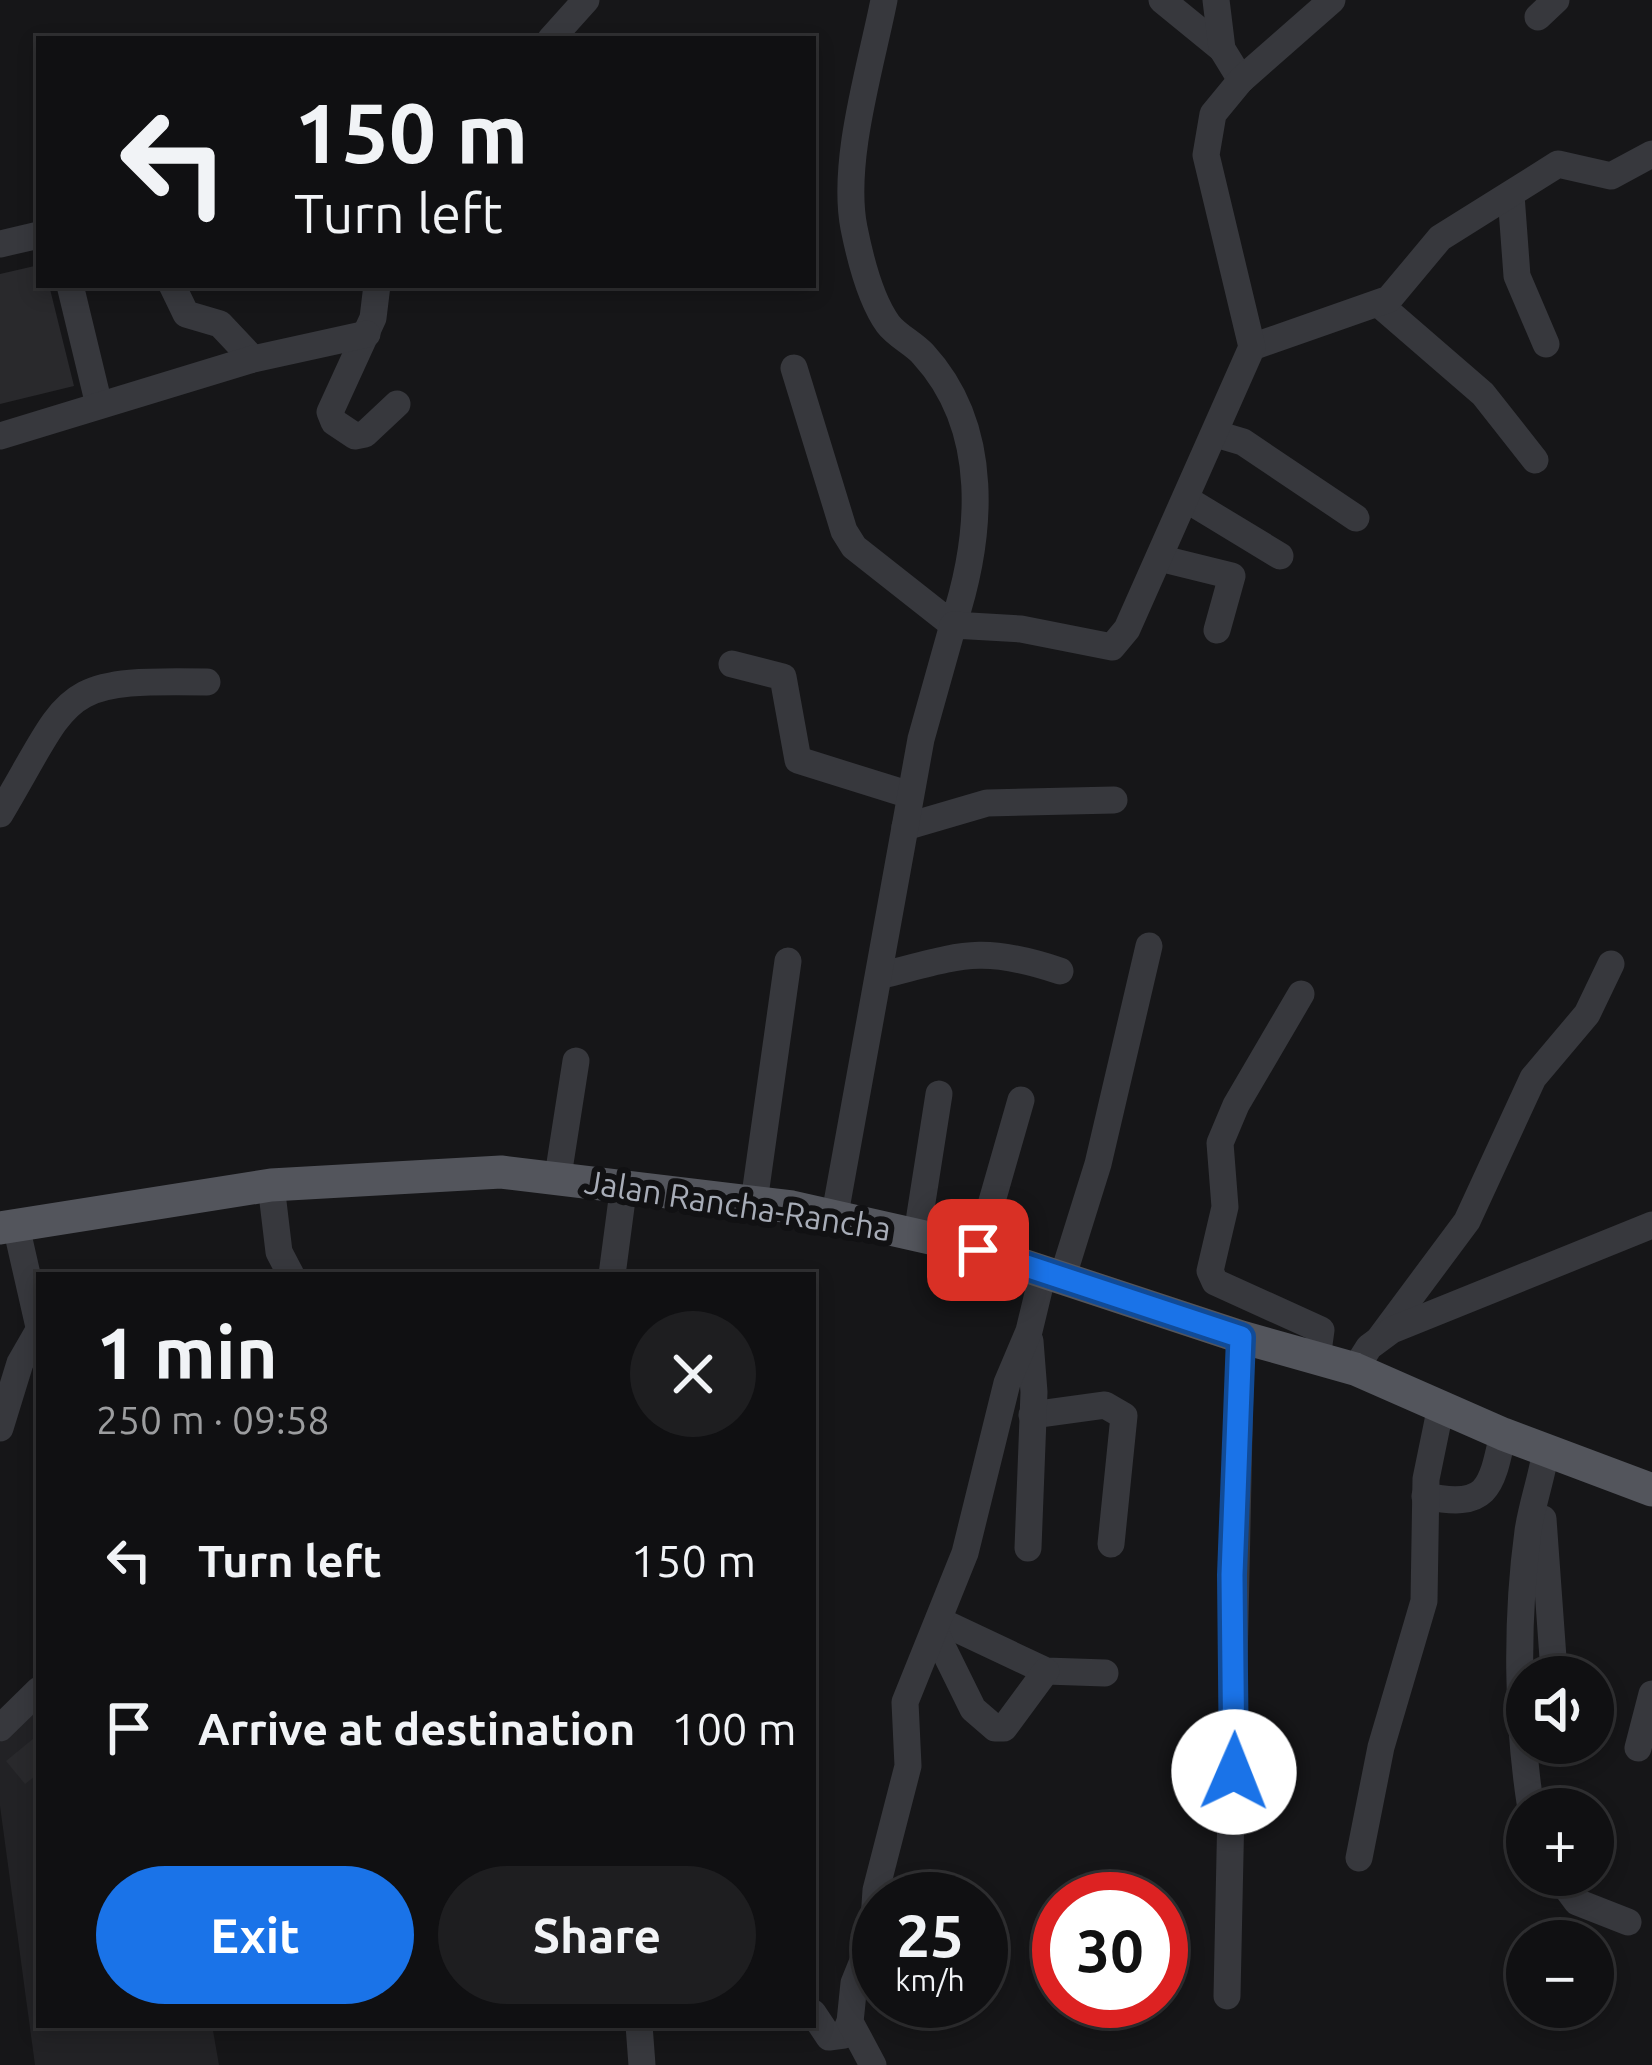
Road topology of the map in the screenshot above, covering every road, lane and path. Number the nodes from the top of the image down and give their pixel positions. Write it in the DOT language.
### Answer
graph roads {
  1 [pos="586,0"];
  2 [pos="884,0"];
  3 [pos="1162,0"];
  4 [pos="1216,0"];
  5 [pos="1332,0"];
  6 [pos="554,36"];
  7 [pos="1222,49"];
  8 [pos="1241,80"];
  9 [pos="1652,154"];
  10 [pos="1511,195"];
  11 [pos="36,237"];
  12 [pos="0,244"];
  13 [pos="71,288"];
  14 [pos="173,288"];
  15 [pos="376,288"];
  16 [pos="1379,304"];
  17 [pos="367,334"];
  18 [pos="1546,344"];
  19 [pos="1252,347"];
  20 [pos="253,359"];
  21 [pos="794,368"];
  22 [pos="397,404"];
  23 [pos="99,405"];
  24 [pos="1216,434"];
  25 [pos="0,436"];
  26 [pos="1534,460"];
  27 [pos="1186,499"];
  28 [pos="1356,518"];
  29 [pos="1280,556"];
  30 [pos="1159,558"];
  31 [pos="953,625"];
  32 [pos="1216,629"];
  33 [pos="732,664"];
  34 [pos="207,682"];
  35 [pos="910,795"];
  36 [pos="1114,800"];
  37 [pos="0,814"];
  38 [pos="904,827"];
  39 [pos="1149,946"];
  40 [pos="788,961"];
  41 [pos="1611,964"];
  42 [pos="1060,971"];
  43 [pos="880,976"];
  44 [pos="1301,994"];
  45 [pos="576,1061"];
  46 [pos="939,1094"];
  47 [pos="1022,1100"];
  48 [pos="559,1177"];
  49 [pos="624,1184"];
  50 [pos="272,1185"];
  51 [pos="754,1202"];
  52 [pos="835,1214"];
  53 [pos="5,1225"];
  54 [pos="1652,1225"];
  55 [pos="916,1234"];
  56 [pos="978,1250"];
  57 [pos="278,1268"];
  58 [pos="612,1272"];
  59 [pos="1053,1276"];
  60 [pos="14,1281"];
  61 [pos="36,1323"];
  62 [pos="1029,1330"];
  63 [pos="36,1334"];
  64 [pos="1241,1337"];
  65 [pos="1380,1338"];
  66 [pos="1317,1360"];
  67 [pos="1355,1369"];
  68 [pos="1441,1406"];
  69 [pos="1032,1415"];
  70 [pos="0,1428"];
  71 [pos="1503,1434"];
  72 [pos="1546,1450"];
  73 [pos="1540,1485"];
  74 [pos="1652,1490"];
  75 [pos="1425,1496"];
  76 [pos="1111,1544"];
  77 [pos="1028,1548"];
  78 [pos="938,1627"];
  79 [pos="1553,1656"];
  80 [pos="1046,1671"];
  81 [pos="1105,1673"];
  82 [pos="1652,1694"];
  83 [pos="22,1699"];
  84 [pos="0,1727"];
  85 [pos="1638,1748"];
  86 [pos="1529,1788"];
  87 [pos="1359,1858"];
  88 [pos="1573,1896"];
  89 [pos="1628,1922"];
  90 [pos="1226,1996"];
  91 [pos="816,2018"];
  92 [pos="850,2022"];
  93 [pos="639,2028"];
  94 [pos="642,2065"];
  95 [pos="873,2065"];
  1 -- 6 [label="street"];
  2 -- 31 [label="street"];
  3 -- 7 [label="street"];
  4 -- 7 [label="street"];
  5 -- 8 [label="street"];
  7 -- 8 [label="street"];
  8 -- 19 [label="street"];
  9 -- 10 [label="street"];
  10 -- 16 [label="street"];
  10 -- 18 [label="street"];
  11 -- 12 [label="street"];
  13 -- 23 [label="street"];
  14 -- 20 [label="street"];
  15 -- 17 [label="street"];
  16 -- 19 [label="street"];
  16 -- 26 [label="street"];
  17 -- 20 [label="street"];
  17 -- 22 [label="street"];
  19 -- 24 [label="street"];
  20 -- 23 [label="street"];
  21 -- 31 [label="street"];
  23 -- 25 [label="street"];
  24 -- 27 [label="street"];
  24 -- 28 [label="street"];
  27 -- 29 [label="street"];
  27 -- 30 [label="street"];
  30 -- 31 [label="street"];
  30 -- 32 [label="street"];
  31 -- 35 [label="street"];
  33 -- 35 [label="street"];
  34 -- 37 [label="street"];
  35 -- 38 [label="street"];
  36 -- 38 [label="street"];
  38 -- 43 [label="street"];
  39 -- 59 [label="street"];
  40 -- 51 [label="street"];
  41 -- 65 [label="street"];
  42 -- 43 [label="street"];
  43 -- 52 [label="street"];
  44 -- 66 [label="street"];
  45 -- 48 [label="street"];
  46 -- 55 [label="street"];
  47 -- 56 [label="street"];
  48 -- 49 [label="main road, Jalan Rancha-Rancha"];
  48 -- 50 [label="main road, Jalan Rancha-Rancha"];
  49 -- 51 [label="main road, Jalan Rancha-Rancha"];
  49 -- 58 [label="street"];
  50 -- 53 [label="main road, Jalan Rancha-Rancha"];
  50 -- 57 [label="street"];
  51 -- 52 [label="main road, Jalan Rancha-Rancha"];
  52 -- 55 [label="main road, Jalan Rancha-Rancha"];
  53 -- 60 [label="street"];
  54 -- 65 [label="street"];
  55 -- 56 [label="main road, Jalan Rancha-Rancha"];
  56 -- 59 [label="main road, Jalan Rancha-Rancha"];
  59 -- 62 [label="street"];
  59 -- 64 [label="main road, Jalan Rancha-Rancha"];
  60 -- 61 [label="street"];
  62 -- 69 [label="street"];
  62 -- 78 [label="street"];
  63 -- 70 [label="street"];
  64 -- 66 [label="main road, Jalan Rancha-Rancha"];
  64 -- 90 [label="street"];
  65 -- 67 [label="street"];
  66 -- 67 [label="main road, Jalan Rancha-Rancha"];
  67 -- 68 [label="main road, Jalan Rancha-Rancha"];
  68 -- 71 [label="main road, Jalan Rancha-Rancha"];
  68 -- 75 [label="street"];
  69 -- 76 [label="street"];
  69 -- 77 [label="street"];
  71 -- 72 [label="main road, Jalan Rancha-Rancha"];
  71 -- 75 [label="street"];
  72 -- 73 [label="street"];
  72 -- 74 [label="main road, Jalan Rancha-Rancha"];
  73 -- 79 [label="street"];
  73 -- 86 [label="street"];
  75 -- 87 [label="street"];
  78 -- 80 [label="street"];
  78 -- 80 [label="street"];
  78 -- 92 [label="street"];
  80 -- 81 [label="street"];
  82 -- 85 [label="street"];
  83 -- 84 [label="street"];
  88 -- 89 [label="street"];
  91 -- 92 [label="street"];
  92 -- 95 [label="street"];
  93 -- 94 [label="street"];
}
